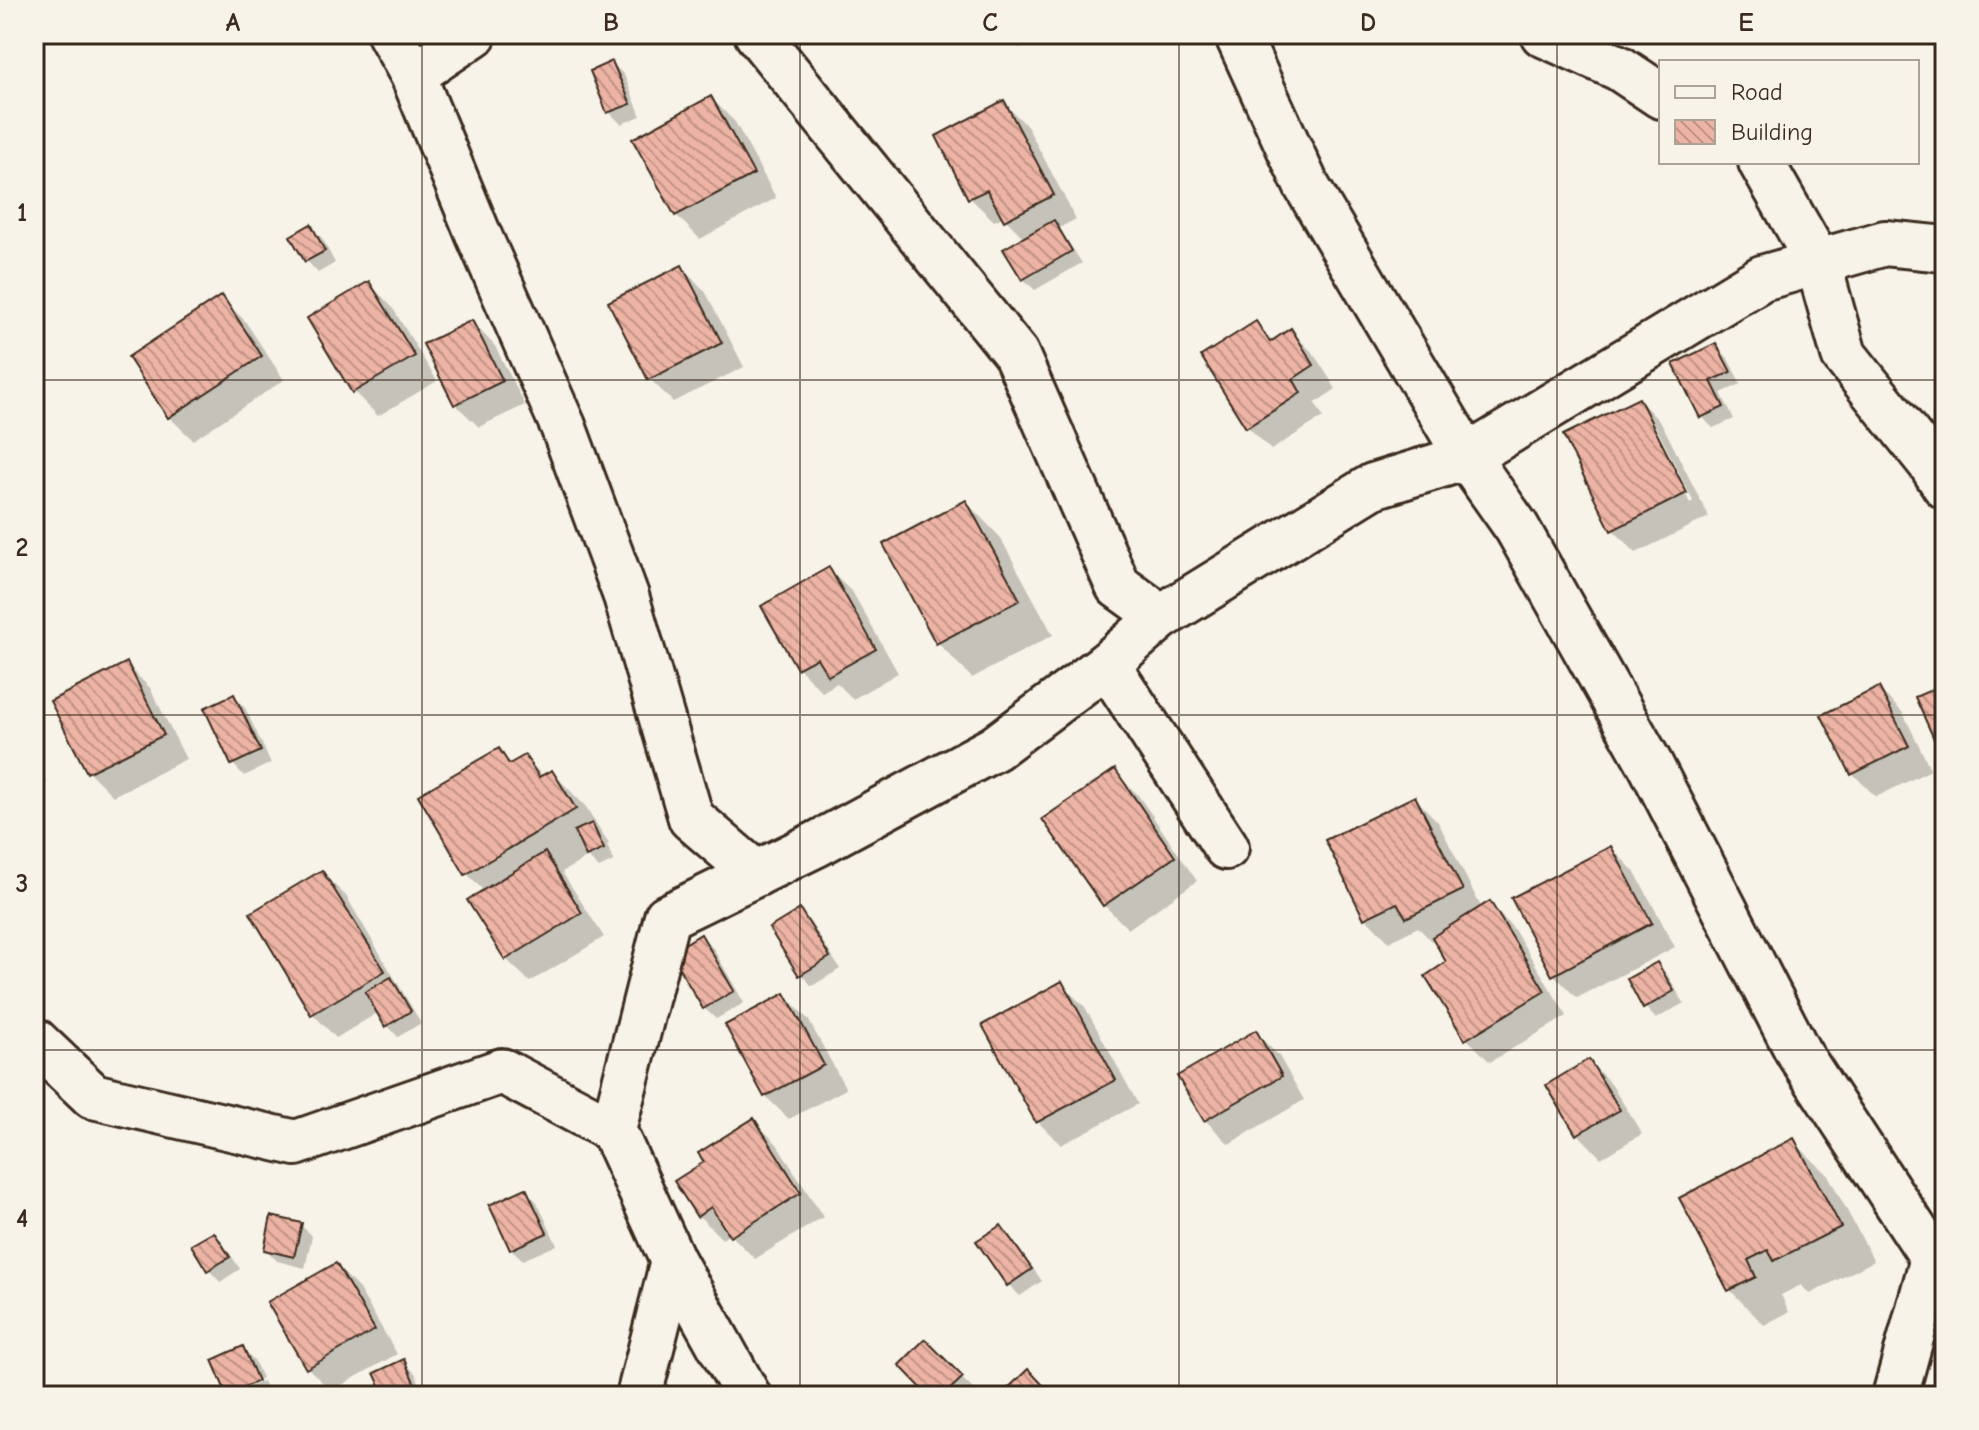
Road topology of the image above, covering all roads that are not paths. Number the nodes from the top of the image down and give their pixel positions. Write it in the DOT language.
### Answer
graph roads {
  1 [pos="390,34"];
  2 [pos="474,34"];
  3 [pos="757,34"];
  4 [pos="1237,34"];
  5 [pos="1543,34"];
  6 [pos="1620,51"];
  7 [pos="413,75"];
  8 [pos="1659,94"];
  9 [pos="1762,164"];
  10 [pos="1945,249"];
  11 [pos="1818,262"];
  12 [pos="1467,457"];
  13 [pos="1945,486"];
  14 [pos="1161,617"];
  15 [pos="1107,664"];
  16 [pos="1226,847"];
  17 [pos="756,874"];
  18 [pos="34,1040"];
  19 [pos="613,1130"];
  20 [pos="1941,1260"];
  21 [pos="673,1261"];
  22 [pos="639,1396"];
  23 [pos="748,1396"];
  24 [pos="1895,1396"];
  1 -- 7 [label="street"];
  2 -- 7 [label="street"];
  3 -- 14 [label="street"];
  4 -- 12 [label="street"];
  5 -- 6 [label="street"];
  6 -- 8 [label="street"];
  7 -- 17 [label="street"];
  9 -- 11 [label="street"];
  10 -- 11 [label="street"];
  11 -- 12 [label="street"];
  11 -- 13 [label="street"];
  12 -- 14 [label="street"];
  12 -- 20 [label="street"];
  14 -- 15 [label="street"];
  15 -- 16 [label="street"];
  15 -- 17 [label="street"];
  17 -- 19 [label="street"];
  18 -- 19 [label="street"];
  19 -- 21 [label="street"];
  20 -- 24 [label="street"];
  21 -- 22 [label="street"];
  21 -- 23 [label="street"];
}
